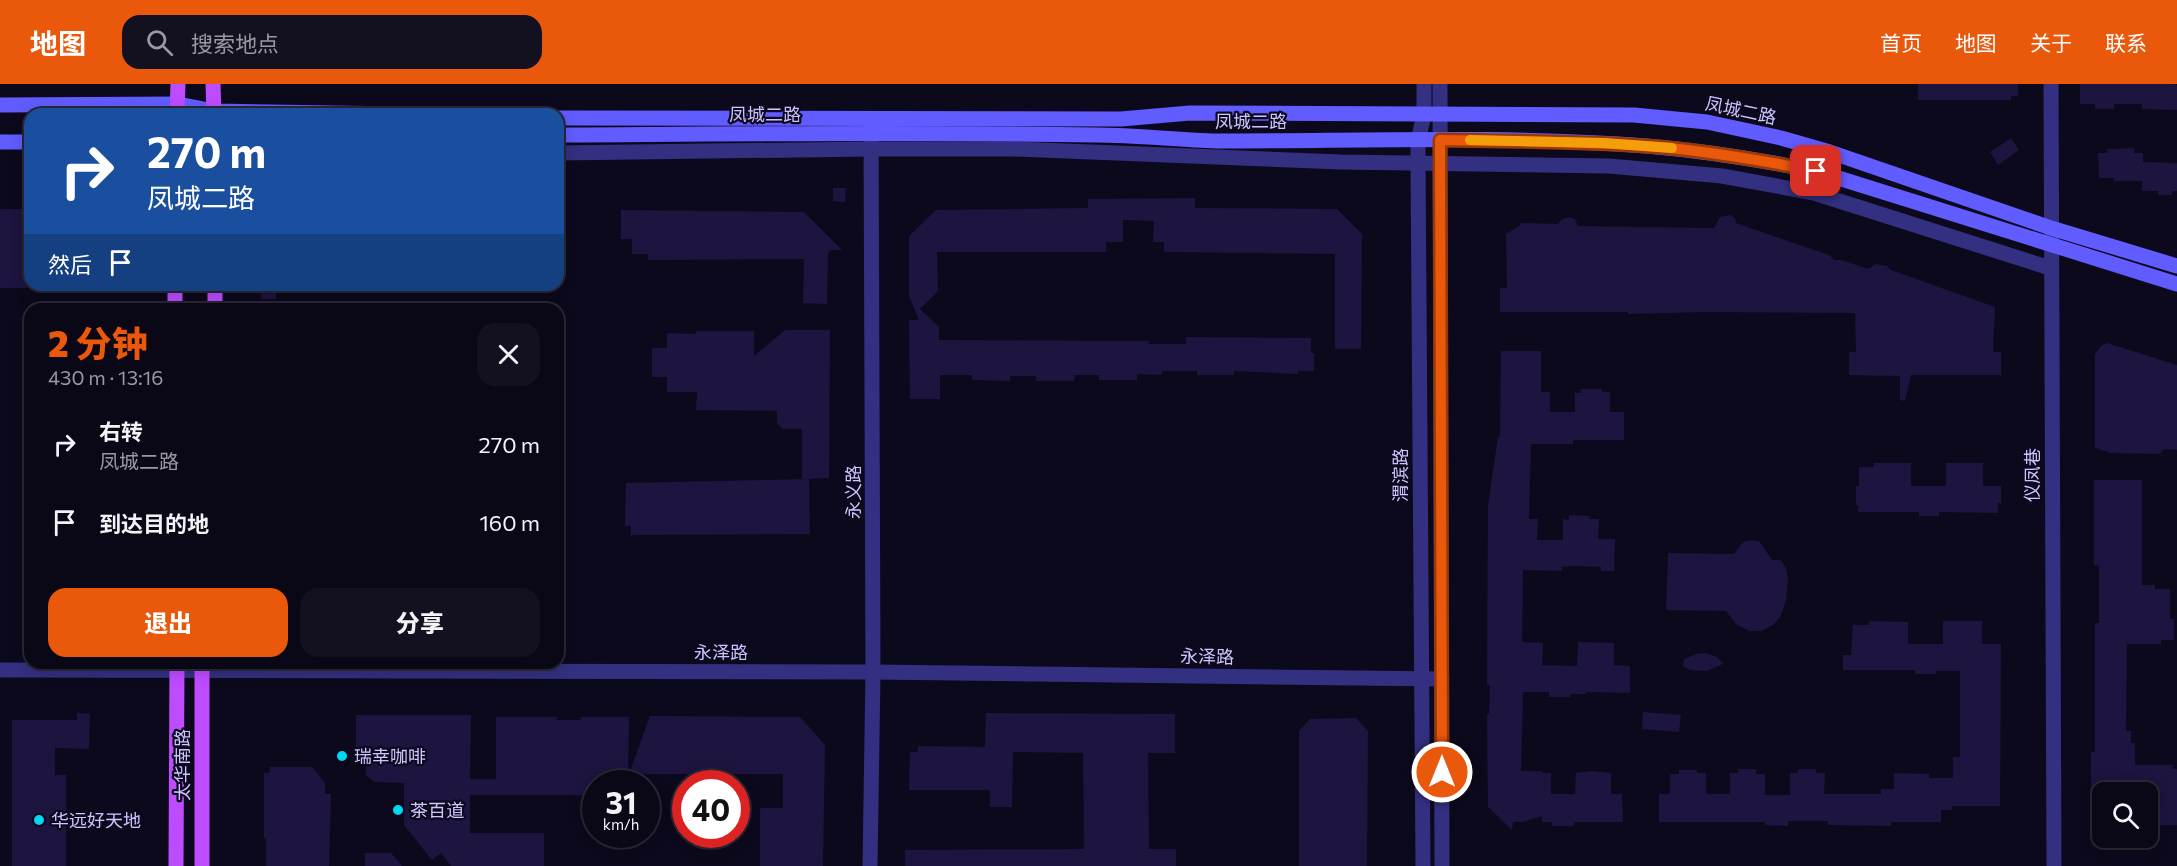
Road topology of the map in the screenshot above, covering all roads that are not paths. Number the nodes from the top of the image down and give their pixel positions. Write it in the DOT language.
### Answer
graph roads {
  1 [pos="178,84"];
  2 [pos="213,84"];
  3 [pos="1424,84"];
  4 [pos="1440,84"];
  5 [pos="2051,84"];
  6 [pos="0,105"];
  7 [pos="134,108"];
  8 [pos="178,108"];
  9 [pos="214,108"];
  10 [pos="1424,114"];
  11 [pos="1442,114"];
  12 [pos="564,118"];
  13 [pos="871,133"];
  14 [pos="564,135"];
  15 [pos="1440,140"];
  16 [pos="1418,141"];
  17 [pos="0,142"];
  18 [pos="24,142"];
  19 [pos="564,153"];
  20 [pos="1418,162"];
  21 [pos="1440,163"];
  22 [pos="2051,236"];
  23 [pos="2177,266"];
  24 [pos="2050,268"];
  25 [pos="2177,284"];
  26 [pos="88,669"];
  27 [pos="177,669"];
  28 [pos="202,669"];
  29 [pos="470,669"];
  30 [pos="0,670"];
  31 [pos="873,672"];
  32 [pos="1422,679"];
  33 [pos="1442,679"];
  34 [pos="176,866"];
  35 [pos="202,866"];
  36 [pos="870,866"];
  37 [pos="1423,866"];
  38 [pos="1442,866"];
  39 [pos="2054,866"];
  1 -- 8 [label="main road"];
  2 -- 9 [label="main road"];
  3 -- 10 [label="street, 渭滨路"];
  4 -- 11 [label="street"];
  5 -- 22 [label="street, 仪凤巷"];
  6 -- 7 [label="main road"];
  10 -- 11 [label="main road, 凤城二路"];
  10 -- 13 [label="main road, 凤城二路"];
  10 -- 16 [label="street, 渭滨路"];
  11 -- 15 [label="street"];
  11 -- 22 [label="main road, 凤城二路"];
  12 -- 13 [label="main road, 凤城二路"];
  13 -- 14 [label="main road, 凤城二路"];
  13 -- 16 [label="main road, 凤城二路"];
  13 -- 19 [label="street"];
  13 -- 20 [label="street"];
  13 -- 31 [label="street, 永义路"];
  15 -- 16 [label="main road, 凤城二路"];
  15 -- 21 [label="street"];
  15 -- 22 [label="main road, 凤城二路"];
  16 -- 20 [label="street, 渭滨路"];
  17 -- 18 [label="main road"];
  20 -- 21 [label="street"];
  20 -- 32 [label="street, 渭滨路"];
  21 -- 24 [label="street"];
  21 -- 33 [label="street"];
  22 -- 23 [label="main road, 凤城二路"];
  22 -- 24 [label="street, 仪凤巷"];
  22 -- 25 [label="main road, 凤城二路"];
  24 -- 39 [label="street, 仪凤巷"];
  26 -- 30 [label="street, 永泽路"];
  27 -- 34 [label="main road, 太华南路"];
  28 -- 35 [label="main road, 太华南路"];
  29 -- 31 [label="street, 永泽路"];
  31 -- 32 [label="street, 永泽路"];
  31 -- 36 [label="street, 永义路"];
  32 -- 33 [label="street, 永泽路"];
  32 -- 37 [label="street, 渭滨路"];
  33 -- 38 [label="street"];
}
